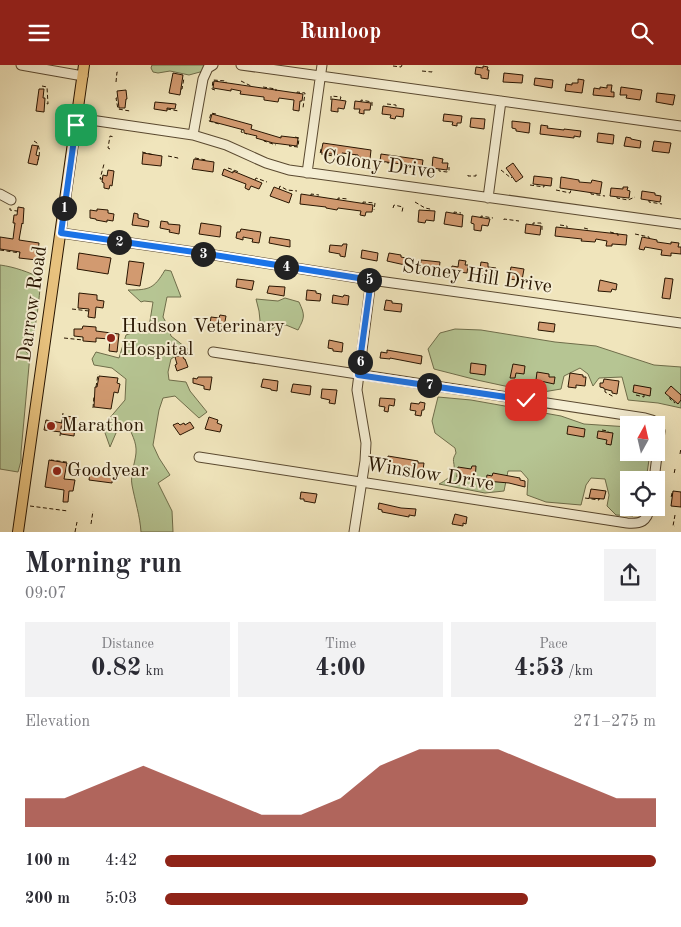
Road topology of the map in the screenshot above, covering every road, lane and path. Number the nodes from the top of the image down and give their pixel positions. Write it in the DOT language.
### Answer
graph roads {
  1 [pos="21,65"];
  2 [pos="84,65"];
  3 [pos="213,65"];
  4 [pos="241,65"];
  5 [pos="322,65"];
  6 [pos="402,65"];
  7 [pos="393,66"];
  8 [pos="422,71"];
  9 [pos="432,71"];
  10 [pos="119,72"];
  11 [pos="83,76"];
  12 [pos="321,76"];
  13 [pos="184,78"];
  14 [pos="241,81"];
  15 [pos="116,82"];
  16 [pos="226,83"];
  17 [pos="251,86"];
  18 [pos="42,87"];
  19 [pos="264,87"];
  20 [pos="181,89"];
  21 [pos="215,90"];
  22 [pos="276,91"];
  23 [pos="297,93"];
  24 [pos="117,98"];
  25 [pos="340,100"];
  26 [pos="331,101"];
  27 [pos="501,101"];
  28 [pos="361,102"];
  29 [pos="45,103"];
  30 [pos="387,104"];
  31 [pos="372,107"];
  32 [pos="396,107"];
  33 [pos="303,108"];
  34 [pos="167,109"];
  35 [pos="130,111"];
  36 [pos="179,111"];
  37 [pos="216,114"];
  38 [pos="77,118"];
  39 [pos="219,123"];
  40 [pos="681,126"];
  41 [pos="242,130"];
  42 [pos="246,134"];
  43 [pos="193,135"];
  44 [pos="114,137"];
  45 [pos="295,137"];
  46 [pos="264,140"];
  47 [pos="34,141"];
  48 [pos="276,145"];
  49 [pos="290,145"];
  50 [pos="110,149"];
  51 [pos="320,149"];
  52 [pos="142,152"];
  53 [pos="154,155"];
  54 [pos="334,155"];
  55 [pos="168,156"];
  56 [pos="356,156"];
  57 [pos="365,158"];
  58 [pos="178,159"];
  59 [pos="195,159"];
  60 [pos="38,160"];
  61 [pos="205,161"];
  62 [pos="374,161"];
  63 [pos="389,162"];
  64 [pos="104,164"];
  65 [pos="417,166"];
  66 [pos="449,167"];
  67 [pos="228,168"];
  68 [pos="401,168"];
  69 [pos="232,169"];
  70 [pos="439,169"];
  71 [pos="501,170"];
  72 [pos="238,173"];
  73 [pos="307,173"];
  74 [pos="476,173"];
  75 [pos="230,174"];
  76 [pos="468,175"];
  77 [pos="512,177"];
  78 [pos="102,179"];
  79 [pos="255,180"];
  80 [pos="267,183"];
  81 [pos="530,185"];
  82 [pos="544,185"];
  83 [pos="279,189"];
  84 [pos="556,190"];
  85 [pos="571,190"];
  86 [pos="297,191"];
  87 [pos="591,193"];
  88 [pos="0,194"];
  89 [pos="311,195"];
  90 [pos="319,195"];
  91 [pos="605,196"];
  92 [pos="488,197"];
  93 [pos="617,197"];
  94 [pos="635,197"];
  95 [pos="348,199"];
  96 [pos="338,200"];
  97 [pos="649,200"];
  98 [pos="11,202"];
  99 [pos="415,202"];
  100 [pos="363,203"];
  101 [pos="662,203"];
  102 [pos="393,208"];
  103 [pos="374,210"];
  104 [pos="430,211"];
  105 [pos="402,212"];
  106 [pos="454,213"];
  107 [pos="460,213"];
  108 [pos="16,215"];
  109 [pos="481,218"];
  110 [pos="493,218"];
  111 [pos="504,220"];
  112 [pos="519,221"];
  113 [pos="681,224"];
  114 [pos="533,225"];
  115 [pos="560,225"];
  116 [pos="567,228"];
  117 [pos="584,228"];
  118 [pos="542,231"];
  119 [pos="589,231"];
  120 [pos="610,232"];
  121 [pos="61,233"];
  122 [pos="635,234"];
  123 [pos="618,236"];
  124 [pos="649,238"];
  125 [pos="0,250"];
  126 [pos="20,253"];
  127 [pos="371,280"];
  128 [pos="72,309"];
  129 [pos="89,311"];
  130 [pos="681,323"];
  131 [pos="64,338"];
  132 [pos="83,340"];
  133 [pos="213,352"];
  134 [pos="98,374"];
  135 [pos="358,375"];
  136 [pos="96,387"];
  137 [pos="604,390"];
  138 [pos="636,395"];
  139 [pos="644,395"];
  140 [pos="94,396"];
  141 [pos="614,397"];
  142 [pos="670,397"];
  143 [pos="675,403"];
  144 [pos="93,408"];
  145 [pos="63,413"];
  146 [pos="602,430"];
  147 [pos="608,432"];
  148 [pos="60,436"];
  149 [pos="681,448"];
  150 [pos="680,454"];
  151 [pos="199,457"];
  152 [pos="51,461"];
  153 [pos="73,463"];
  154 [pos="675,469"];
  155 [pos="655,471"];
  156 [pos="676,474"];
  157 [pos="362,481"];
  158 [pos="672,493"];
  159 [pos="586,498"];
  160 [pos="599,498"];
  161 [pos="672,498"];
  162 [pos="21,505"];
  163 [pos="68,511"];
  164 [pos="93,511"];
  165 [pos="675,515"];
  166 [pos="647,516"];
  167 [pos="77,522"];
  168 [pos="91,524"];
  169 [pos="675,527"];
  170 [pos="18,532"];
  171 [pos="75,532"];
  172 [pos="354,532"];
  1 -- 11 [label="street"];
  2 -- 11 [label="main road, Darrow Road"];
  3 -- 43 [label="street"];
  4 -- 12 [label="street"];
  5 -- 12 [label="street"];
  6 -- 7 [label="path"];
  8 -- 9 [label="path"];
  10 -- 15 [label="path"];
  11 -- 38 [label="main road, Darrow Road"];
  12 -- 27 [label="street"];
  12 -- 73 [label="street"];
  13 -- 20 [label="path"];
  14 -- 17 [label="path"];
  16 -- 21 [label="path"];
  18 -- 29 [label="path"];
  19 -- 22 [label="path"];
  23 -- 33 [label="path"];
  24 -- 35 [label="path"];
  25 -- 26 [label="path"];
  27 -- 40 [label="street"];
  27 -- 92 [label="street"];
  28 -- 31 [label="path"];
  30 -- 32 [label="path"];
  34 -- 36 [label="path"];
  37 -- 39 [label="path"];
  38 -- 43 [label="street, Colony Drive"];
  38 -- 121 [label="main road, Darrow Road"];
  41 -- 42 [label="path"];
  43 -- 73 [label="street, Colony Drive"];
  44 -- 50 [label="path"];
  45 -- 49 [label="path"];
  46 -- 48 [label="path"];
  47 -- 60 [label="path"];
  51 -- 54 [label="path"];
  52 -- 53 [label="path"];
  55 -- 58 [label="path"];
  56 -- 57 [label="path"];
  59 -- 61 [label="path"];
  62 -- 63 [label="path"];
  64 -- 78 [label="path"];
  65 -- 68 [label="path"];
  66 -- 70 [label="path"];
  67 -- 69 [label="path"];
  69 -- 72 [label="path"];
  69 -- 75 [label="path"];
  71 -- 77 [label="path"];
  73 -- 92 [label="street, Colony Drive"];
  74 -- 76 [label="path"];
  79 -- 80 [label="path"];
  81 -- 82 [label="path"];
  83 -- 86 [label="path"];
  84 -- 85 [label="path"];
  87 -- 91 [label="path"];
  88 -- 98 [label="street"];
  89 -- 90 [label="path"];
  92 -- 113 [label="street, Colony Drive"];
  93 -- 94 [label="path"];
  95 -- 96 [label="path"];
  97 -- 101 [label="path"];
  98 -- 108 [label="path"];
  99 -- 104 [label="path"];
  100 -- 103 [label="path"];
  102 -- 105 [label="path"];
  106 -- 107 [label="path"];
  109 -- 110 [label="path"];
  111 -- 112 [label="path"];
  114 -- 118 [label="path"];
  115 -- 116 [label="path"];
  117 -- 119 [label="path"];
  120 -- 123 [label="path"];
  121 -- 127 [label="street, Stoney Hill Drive"];
  121 -- 162 [label="main road, Darrow Road"];
  122 -- 124 [label="path"];
  125 -- 126 [label="path"];
  127 -- 130 [label="street, Stoney Hill Drive"];
  127 -- 135 [label="street"];
  128 -- 129 [label="path"];
  131 -- 132 [label="path"];
  133 -- 135 [label="street"];
  134 -- 136 [label="path"];
  135 -- 155 [label="street"];
  135 -- 157 [label="street"];
  137 -- 141 [label="path"];
  138 -- 139 [label="path"];
  140 -- 144 [label="path"];
  142 -- 143 [label="path"];
  145 -- 148 [label="path"];
  146 -- 147 [label="path"];
  149 -- 150 [label="path"];
  151 -- 157 [label="street, Winslow Drive"];
  152 -- 153 [label="path"];
  154 -- 156 [label="path"];
  157 -- 166 [label="street, Winslow Drive"];
  157 -- 172 [label="street"];
  158 -- 161 [label="path"];
  159 -- 160 [label="path"];
  162 -- 163 [label="path"];
  162 -- 170 [label="main road, Darrow Road"];
  164 -- 168 [label="path"];
  165 -- 169 [label="path"];
  167 -- 171 [label="path"];
}
